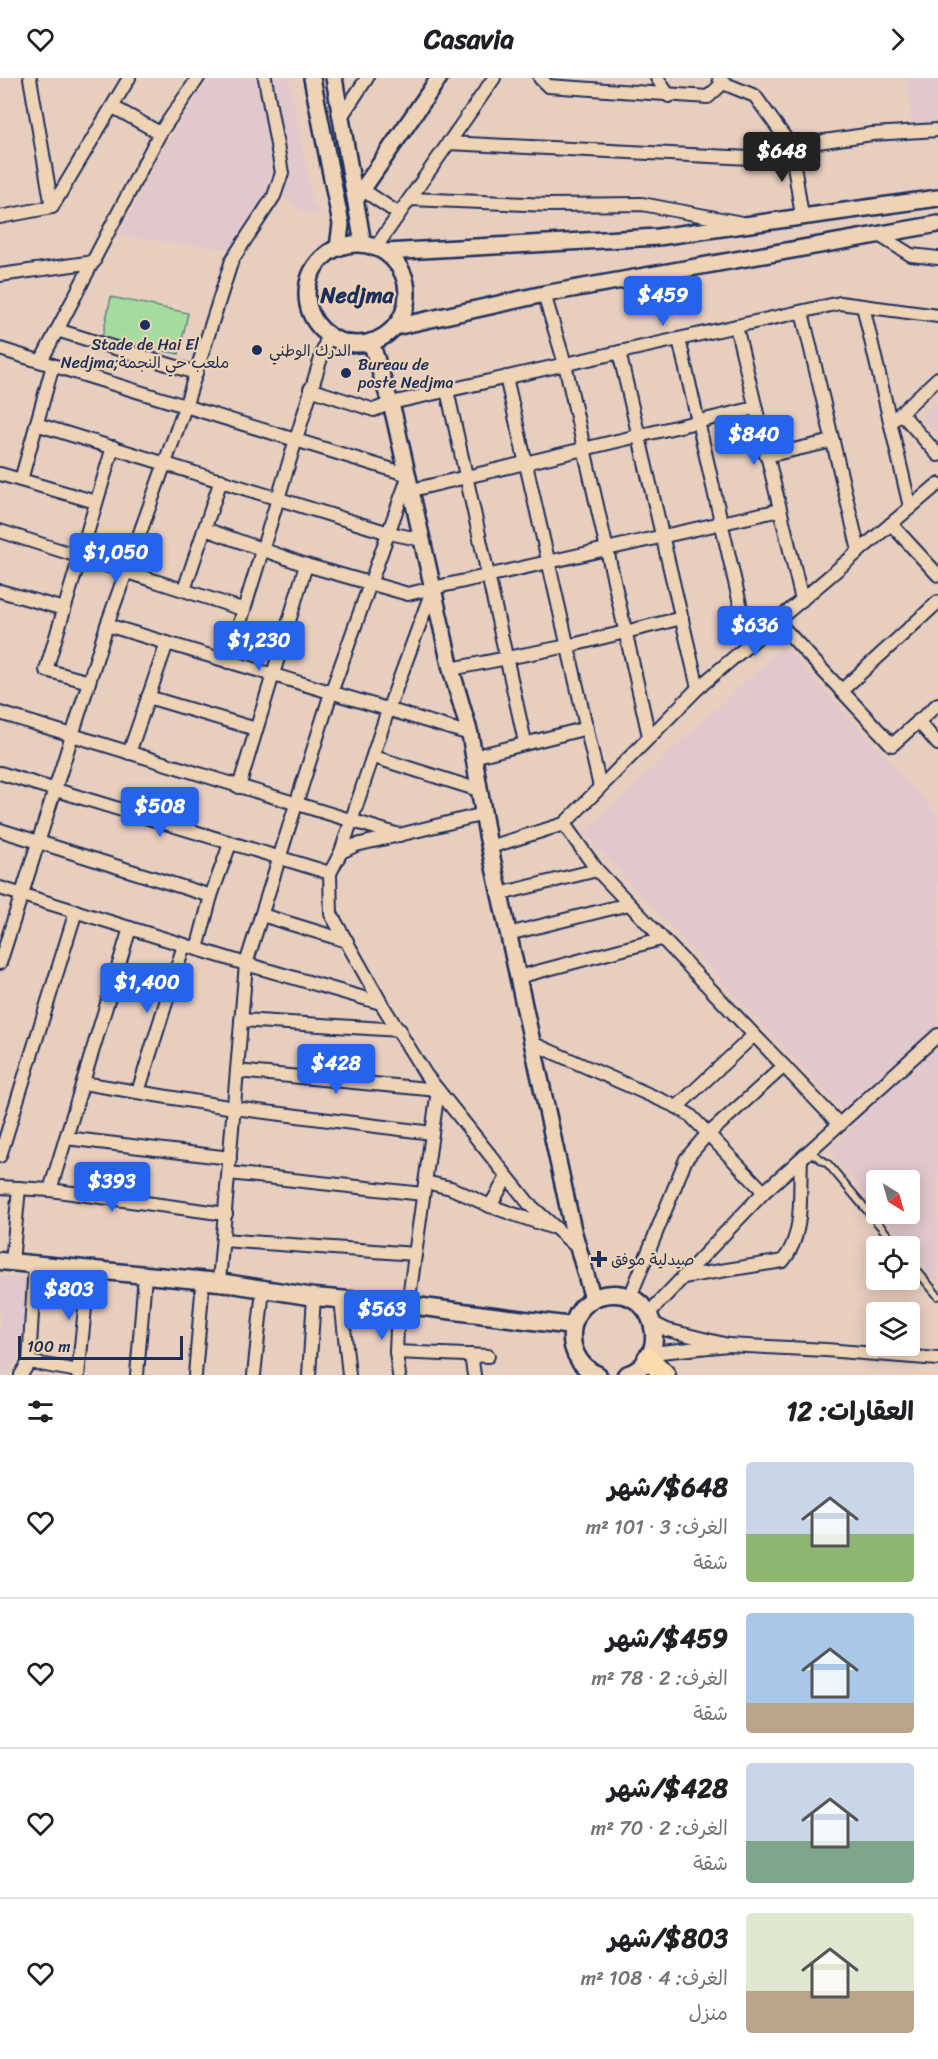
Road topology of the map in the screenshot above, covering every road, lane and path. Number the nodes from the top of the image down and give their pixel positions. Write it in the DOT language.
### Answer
graph roads {
  1 [pos="30,78"];
  2 [pos="129,78"];
  3 [pos="198,78"];
  4 [pos="265,78"];
  5 [pos="312,78"];
  6 [pos="334,78"];
  7 [pos="367,78"];
  8 [pos="439,78"];
  9 [pos="494,78"];
  10 [pos="540,78"];
  11 [pos="584,78"];
  12 [pos="657,78"];
  13 [pos="721,80"];
  14 [pos="593,90"];
  15 [pos="669,96"];
  16 [pos="113,107"];
  17 [pos="341,117"];
  18 [pos="938,130"];
  19 [pos="160,132"];
  20 [pos="448,143"];
  21 [pos="791,146"];
  22 [pos="360,195"];
  23 [pos="410,198"];
  24 [pos="938,198"];
  25 [pos="52,207"];
  26 [pos="399,213"];
  27 [pos="802,216"];
  28 [pos="0,217"];
  29 [pos="748,224"];
  30 [pos="938,224"];
  31 [pos="877,234"];
  32 [pos="338,248"];
  33 [pos="375,248"];
  34 [pos="938,258"];
  35 [pos="94,262"];
  36 [pos="0,275"];
  37 [pos="544,294"];
  38 [pos="863,306"];
  39 [pos="802,312"];
  40 [pos="938,316"];
  41 [pos="736,326"];
  42 [pos="395,327"];
  43 [pos="57,330"];
  44 [pos="328,335"];
  45 [pos="680,339"];
  46 [pos="371,342"];
  47 [pos="0,348"];
  48 [pos="619,352"];
  49 [pos="41,361"];
  50 [pos="566,364"];
  51 [pos="53,365"];
  52 [pos="196,373"];
  53 [pos="506,377"];
  54 [pos="938,378"];
  55 [pos="310,389"];
  56 [pos="447,390"];
  57 [pos="391,402"];
  58 [pos="185,407"];
  59 [pos="755,408"];
  60 [pos="901,413"];
  61 [pos="700,421"];
  62 [pos="890,423"];
  63 [pos="36,424"];
  64 [pos="639,435"];
  65 [pos="294,440"];
  66 [pos="833,441"];
  67 [pos="112,447"];
  68 [pos="583,448"];
  69 [pos="766,456"];
  70 [pos="938,456"];
  71 [pos="525,462"];
  72 [pos="165,463"];
  73 [pos="0,474"];
  74 [pos="467,476"];
  75 [pos="21,480"];
  76 [pos="221,480"];
  77 [pos="411,482"];
  78 [pos="938,484"];
  79 [pos="276,497"];
  80 [pos="96,502"];
  81 [pos="910,507"];
  82 [pos="780,510"];
  83 [pos="721,523"];
  84 [pos="891,524"];
  85 [pos="205,529"];
  86 [pos="0,531"];
  87 [pos="389,533"];
  88 [pos="664,536"];
  89 [pos="423,540"];
  90 [pos="261,549"];
  91 [pos="605,550"];
  92 [pos="859,551"];
  93 [pos="80,558"];
  94 [pos="548,562"];
  95 [pos="306,565"];
  96 [pos="126,571"];
  97 [pos="938,575"];
  98 [pos="489,576"];
  99 [pos="370,583"];
  100 [pos="433,588"];
  101 [pos="184,590"];
  102 [pos="0,591"];
  103 [pos="801,600"];
  104 [pos="938,602"];
  105 [pos="64,609"];
  106 [pos="242,609"];
  107 [pos="682,618"];
  108 [pos="776,620"];
  109 [pos="107,625"];
  110 [pos="624,633"];
  111 [pos="749,642"];
  112 [pos="166,643"];
  113 [pos="568,646"];
  114 [pos="507,659"];
  115 [pos="228,662"];
  116 [pos="451,669"];
  117 [pos="273,675"];
  118 [pos="89,682"];
  119 [pos="698,688"];
  120 [pos="841,691"];
  121 [pos="331,693"];
  122 [pos="148,696"];
  123 [pos="938,704"];
  124 [pos="388,710"];
  125 [pos="0,713"];
  126 [pos="918,721"];
  127 [pos="587,728"];
  128 [pos="256,729"];
  129 [pos="470,734"];
  130 [pos="72,735"];
  131 [pos="648,736"];
  132 [pos="525,742"];
  133 [pos="938,744"];
  134 [pos="129,753"];
  135 [pos="374,757"];
  136 [pos="473,757"];
  137 [pos="0,773"];
  138 [pos="239,787"];
  139 [pos="600,787"];
  140 [pos="55,790"];
  141 [pos="479,790"];
  142 [pos="295,804"];
  143 [pos="484,814"];
  144 [pos="350,820"];
  145 [pos="564,824"];
  146 [pos="0,830"];
  147 [pos="399,836"];
  148 [pos="38,842"];
  149 [pos="230,844"];
  150 [pos="490,847"];
  151 [pos="341,852"];
  152 [pos="280,856"];
  153 [pos="597,870"];
  154 [pos="330,873"];
  155 [pos="0,888"];
  156 [pos="500,894"];
  157 [pos="22,895"];
  158 [pos="211,896"];
  159 [pos="629,904"];
  160 [pos="76,911"];
  161 [pos="262,915"];
  162 [pos="130,928"];
  163 [pos="508,934"];
  164 [pos="661,939"];
  165 [pos="347,941"];
  166 [pos="184,945"];
  167 [pos="197,949"];
  168 [pos="0,963"];
  169 [pos="246,964"];
  170 [pos="518,977"];
  171 [pos="381,1003"];
  172 [pos="241,1020"];
  173 [pos="400,1030"];
  174 [pos="754,1035"];
  175 [pos="938,1035"];
  176 [pos="532,1043"];
  177 [pos="784,1066"];
  178 [pos="237,1071"];
  179 [pos="82,1083"];
  180 [pos="438,1090"];
  181 [pos="138,1092"];
  182 [pos="677,1107"];
  183 [pos="234,1108"];
  184 [pos="840,1125"];
  185 [pos="432,1133"];
  186 [pos="709,1134"];
  187 [pos="66,1138"];
  188 [pos="0,1156"];
  189 [pos="805,1156"];
  190 [pos="230,1158"];
  191 [pos="229,1173"];
  192 [pos="507,1177"];
  193 [pos="0,1187"];
  194 [pos="19,1188"];
  195 [pos="424,1188"];
  196 [pos="50,1190"];
  197 [pos="764,1192"];
  198 [pos="490,1206"];
  199 [pos="226,1214"];
  200 [pos="554,1228"];
  201 [pos="889,1236"];
  202 [pos="223,1240"];
  203 [pos="579,1249"];
  204 [pos="415,1254"];
  205 [pos="6,1261"];
  206 [pos="35,1264"];
  207 [pos="89,1270"];
  208 [pos="920,1274"];
  209 [pos="146,1275"];
  210 [pos="683,1277"];
  211 [pos="211,1282"];
  212 [pos="263,1289"];
  213 [pos="938,1296"];
  214 [pos="630,1297"];
  215 [pos="314,1298"];
  216 [pos="341,1299"];
  217 [pos="593,1299"];
  218 [pos="403,1305"];
  219 [pos="651,1318"];
  220 [pos="572,1326"];
  221 [pos="728,1345"];
  222 [pos="396,1352"];
  223 [pos="471,1355"];
  224 [pos="650,1355"];
  225 [pos="488,1356"];
  226 [pos="938,1359"];
  227 [pos="29,1362"];
  228 [pos="78,1373"];
  229 [pos="587,1373"];
  230 [pos="21,1375"];
  231 [pos="137,1375"];
  232 [pos="195,1375"];
  233 [pos="254,1375"];
  234 [pos="309,1375"];
  235 [pos="350,1375"];
  236 [pos="399,1375"];
  237 [pos="474,1375"];
  238 [pos="626,1375"];
  239 [pos="665,1375"];
  1 -- 25 [label="street"];
  2 -- 16 [label="street"];
  3 -- 19 [label="street"];
  4 -- 52 [label="street"];
  5 -- 32 [label="street"];
  6 -- 17 [label="street"];
  7 -- 17 [label="street"];
  8 -- 22 [label="street"];
  9 -- 20 [label="street"];
  10 -- 14 [label="street"];
  11 -- 14 [label="street"];
  12 -- 15 [label="street"];
  13 -- 15 [label="street"];
  13 -- 21 [label="street"];
  14 -- 15 [label="street"];
  16 -- 19 [label="street"];
  16 -- 25 [label="street"];
  17 -- 22 [label="street"];
  18 -- 21 [label="street"];
  19 -- 35 [label="street"];
  20 -- 21 [label="street"];
  20 -- 23 [label="street"];
  21 -- 27 [label="street"];
  22 -- 26 [label="street"];
  22 -- 33 [label="street"];
  23 -- 26 [label="street"];
  23 -- 29 [label="street"];
  24 -- 27 [label="street"];
  25 -- 28 [label="street"];
  26 -- 33 [label="street"];
  27 -- 29 [label="street"];
  29 -- 33 [label="street"];
  30 -- 31 [label="street"];
  31 -- 34 [label="street"];
  31 -- 37 [label="street"];
  32 -- 33 [label="street"];
  32 -- 44 [label="street"];
  33 -- 42 [label="street"];
  35 -- 36 [label="street"];
  35 -- 43 [label="street"];
  37 -- 42 [label="street"];
  37 -- 50 [label="street"];
  38 -- 39 [label="street"];
  38 -- 40 [label="street"];
  38 -- 62 [label="street"];
  39 -- 41 [label="street"];
  39 -- 66 [label="street"];
  41 -- 45 [label="street"];
  41 -- 59 [label="street"];
  42 -- 46 [label="street"];
  43 -- 49 [label="street"];
  43 -- 52 [label="street"];
  44 -- 46 [label="street"];
  44 -- 55 [label="street"];
  45 -- 48 [label="street"];
  45 -- 61 [label="street"];
  46 -- 57 [label="street"];
  47 -- 49 [label="street"];
  48 -- 50 [label="street"];
  48 -- 64 [label="street"];
  49 -- 51 [label="street"];
  50 -- 53 [label="street"];
  50 -- 68 [label="street"];
  51 -- 58 [label="street"];
  51 -- 63 [label="street"];
  52 -- 58 [label="street"];
  53 -- 56 [label="street"];
  53 -- 71 [label="street"];
  54 -- 60 [label="street"];
  55 -- 57 [label="street"];
  55 -- 65 [label="street"];
  56 -- 57 [label="street"];
  56 -- 74 [label="street"];
  57 -- 77 [label="street"];
  58 -- 65 [label="street"];
  58 -- 72 [label="street"];
  59 -- 61 [label="street"];
  59 -- 69 [label="street"];
  60 -- 62 [label="street"];
  60 -- 70 [label="street"];
  61 -- 64 [label="street"];
  61 -- 83 [label="street"];
  62 -- 81 [label="street"];
  63 -- 67 [label="street"];
  63 -- 75 [label="street"];
  64 -- 68 [label="street"];
  64 -- 88 [label="street"];
  65 -- 77 [label="street"];
  65 -- 79 [label="street"];
  66 -- 69 [label="street"];
  66 -- 92 [label="street"];
  67 -- 72 [label="street"];
  67 -- 80 [label="street"];
  68 -- 71 [label="street"];
  68 -- 91 [label="street"];
  69 -- 82 [label="street"];
  71 -- 74 [label="street"];
  71 -- 94 [label="street"];
  72 -- 76 [label="street"];
  72 -- 96 [label="street"];
  73 -- 75 [label="street"];
  74 -- 77 [label="street"];
  74 -- 98 [label="street"];
  75 -- 80 [label="street"];
  76 -- 79 [label="street"];
  76 -- 85 [label="street"];
  77 -- 87 [label="street"];
  77 -- 89 [label="street"];
  78 -- 81 [label="street"];
  79 -- 87 [label="street"];
  79 -- 90 [label="street"];
  80 -- 93 [label="street"];
  81 -- 84 [label="street"];
  82 -- 83 [label="street"];
  82 -- 103 [label="street"];
  83 -- 88 [label="street"];
  83 -- 111 [label="street"];
  84 -- 92 [label="street"];
  84 -- 97 [label="street"];
  85 -- 90 [label="street"];
  85 -- 101 [label="street"];
  86 -- 93 [label="street"];
  87 -- 89 [label="street"];
  87 -- 99 [label="street"];
  88 -- 91 [label="street"];
  88 -- 107 [label="street"];
  89 -- 100 [label="street"];
  90 -- 95 [label="street"];
  90 -- 106 [label="street"];
  91 -- 94 [label="street"];
  91 -- 110 [label="street"];
  92 -- 103 [label="street"];
  93 -- 96 [label="street"];
  93 -- 105 [label="street"];
  94 -- 98 [label="street"];
  94 -- 113 [label="street"];
  95 -- 99 [label="street"];
  95 -- 117 [label="street"];
  96 -- 101 [label="street"];
  96 -- 109 [label="street"];
  98 -- 100 [label="street"];
  98 -- 114 [label="street"];
  99 -- 100 [label="street"];
  99 -- 121 [label="street"];
  100 -- 116 [label="street"];
  100 -- 124 [label="street"];
  101 -- 106 [label="street"];
  102 -- 105 [label="street"];
  103 -- 108 [label="street"];
  104 -- 120 [label="street"];
  105 -- 118 [label="street"];
  106 -- 115 [label="street"];
  107 -- 110 [label="street"];
  107 -- 119 [label="street"];
  108 -- 111 [label="street"];
  108 -- 120 [label="street"];
  109 -- 112 [label="street"];
  109 -- 118 [label="street"];
  110 -- 113 [label="street"];
  110 -- 131 [label="street"];
  111 -- 119 [label="street"];
  112 -- 115 [label="street"];
  112 -- 122 [label="street"];
  113 -- 114 [label="street"];
  113 -- 127 [label="street"];
  114 -- 116 [label="street"];
  114 -- 132 [label="street"];
  115 -- 117 [label="street"];
  116 -- 129 [label="street"];
  117 -- 121 [label="street"];
  117 -- 128 [label="street"];
  118 -- 130 [label="street"];
  119 -- 131 [label="street"];
  120 -- 126 [label="street"];
  121 -- 124 [label="street"];
  121 -- 142 [label="street"];
  122 -- 128 [label="street"];
  122 -- 134 [label="street"];
  123 -- 126 [label="street"];
  124 -- 129 [label="street"];
  124 -- 135 [label="street"];
  125 -- 130 [label="street"];
  126 -- 133 [label="street"];
  127 -- 132 [label="street"];
  127 -- 139 [label="street"];
  128 -- 138 [label="street"];
  129 -- 136 [label="street"];
  130 -- 134 [label="street"];
  130 -- 140 [label="street"];
  131 -- 139 [label="street"];
  132 -- 136 [label="street"];
  134 -- 138 [label="street"];
  135 -- 141 [label="street"];
  135 -- 144 [label="street"];
  136 -- 141 [label="street"];
  137 -- 140 [label="street"];
  138 -- 142 [label="street"];
  139 -- 145 [label="street"];
  140 -- 148 [label="street"];
  140 -- 149 [label="street"];
  141 -- 143 [label="street"];
  142 -- 144 [label="street"];
  142 -- 152 [label="street"];
  143 -- 147 [label="street"];
  143 -- 150 [label="street"];
  144 -- 147 [label="street"];
  144 -- 151 [label="street"];
  145 -- 150 [label="street"];
  145 -- 153 [label="street"];
  146 -- 148 [label="street"];
  147 -- 151 [label="street"];
  148 -- 157 [label="street"];
  148 -- 158 [label="street"];
  149 -- 152 [label="street"];
  149 -- 158 [label="street"];
  150 -- 156 [label="street"];
  151 -- 154 [label="street"];
  152 -- 154 [label="street"];
  152 -- 161 [label="street"];
  153 -- 156 [label="street"];
  153 -- 159 [label="street"];
  154 -- 165 [label="street"];
  155 -- 157 [label="street"];
  156 -- 163 [label="street"];
  157 -- 160 [label="street"];
  157 -- 168 [label="street"];
  158 -- 167 [label="street"];
  159 -- 163 [label="street"];
  159 -- 164 [label="street"];
  160 -- 162 [label="street"];
  160 -- 188 [label="street"];
  161 -- 165 [label="street"];
  161 -- 169 [label="street"];
  162 -- 166 [label="street"];
  162 -- 179 [label="street"];
  163 -- 170 [label="street"];
  164 -- 170 [label="street"];
  164 -- 174 [label="street"];
  165 -- 171 [label="street"];
  166 -- 167 [label="street"];
  166 -- 181 [label="street"];
  167 -- 169 [label="street"];
  169 -- 171 [label="street"];
  169 -- 172 [label="street"];
  170 -- 176 [label="street"];
  171 -- 173 [label="street"];
  172 -- 173 [label="street"];
  172 -- 178 [label="street"];
  173 -- 180 [label="street"];
  174 -- 177 [label="street"];
  174 -- 182 [label="street"];
  175 -- 184 [label="street"];
  176 -- 182 [label="street"];
  176 -- 203 [label="street"];
  177 -- 184 [label="street"];
  177 -- 186 [label="street"];
  178 -- 180 [label="street"];
  178 -- 183 [label="street"];
  179 -- 181 [label="street"];
  179 -- 187 [label="street"];
  180 -- 185 [label="street"];
  180 -- 192 [label="street"];
  181 -- 183 [label="street"];
  182 -- 186 [label="street"];
  183 -- 185 [label="street"];
  183 -- 190 [label="street"];
  184 -- 189 [label="street"];
  185 -- 195 [label="street"];
  186 -- 197 [label="street"];
  186 -- 214 [label="street"];
  187 -- 190 [label="street"];
  187 -- 196 [label="street"];
  189 -- 197 [label="street"];
  189 -- 201 [label="lane"];
  189 -- 210 [label="street"];
  190 -- 191 [label="street"];
  191 -- 195 [label="street"];
  191 -- 199 [label="street"];
  192 -- 198 [label="street"];
  192 -- 200 [label="street"];
  193 -- 194 [label="street"];
  194 -- 196 [label="street"];
  194 -- 205 [label="street"];
  195 -- 198 [label="street"];
  195 -- 204 [label="street"];
  196 -- 199 [label="street"];
  197 -- 210 [label="street"];
  198 -- 200 [label="street"];
  199 -- 202 [label="street"];
  200 -- 203 [label="street"];
  202 -- 204 [label="street"];
  202 -- 211 [label="street"];
  203 -- 217 [label="street"];
  204 -- 218 [label="street"];
  205 -- 206 [label="main road"];
  206 -- 207 [label="main road"];
  206 -- 227 [label="street"];
  207 -- 209 [label="main road"];
  207 -- 228 [label="street"];
  208 -- 213 [label="lane"];
  209 -- 211 [label="main road"];
  209 -- 231 [label="street"];
  210 -- 219 [label="street"];
  211 -- 212 [label="main road"];
  211 -- 232 [label="street"];
  212 -- 215 [label="main road"];
  212 -- 233 [label="street"];
  214 -- 217 [label="main road"];
  214 -- 219 [label="main road"];
  215 -- 216 [label="main road"];
  215 -- 234 [label="street"];
  216 -- 218 [label="main road"];
  216 -- 235 [label="street"];
  217 -- 220 [label="main road"];
  218 -- 220 [label="main road"];
  218 -- 222 [label="street"];
  219 -- 221 [label="street"];
  219 -- 224 [label="main road"];
  220 -- 229 [label="main road"];
  221 -- 224 [label="street"];
  221 -- 226 [label="street"];
  222 -- 223 [label="street"];
  222 -- 236 [label="street"];
  223 -- 225 [label="street"];
  223 -- 237 [label="street"];
  224 -- 238 [label="main road"];
  224 -- 239 [label="highway"];
  227 -- 228 [label="street"];
  227 -- 230 [label="street"];
}
